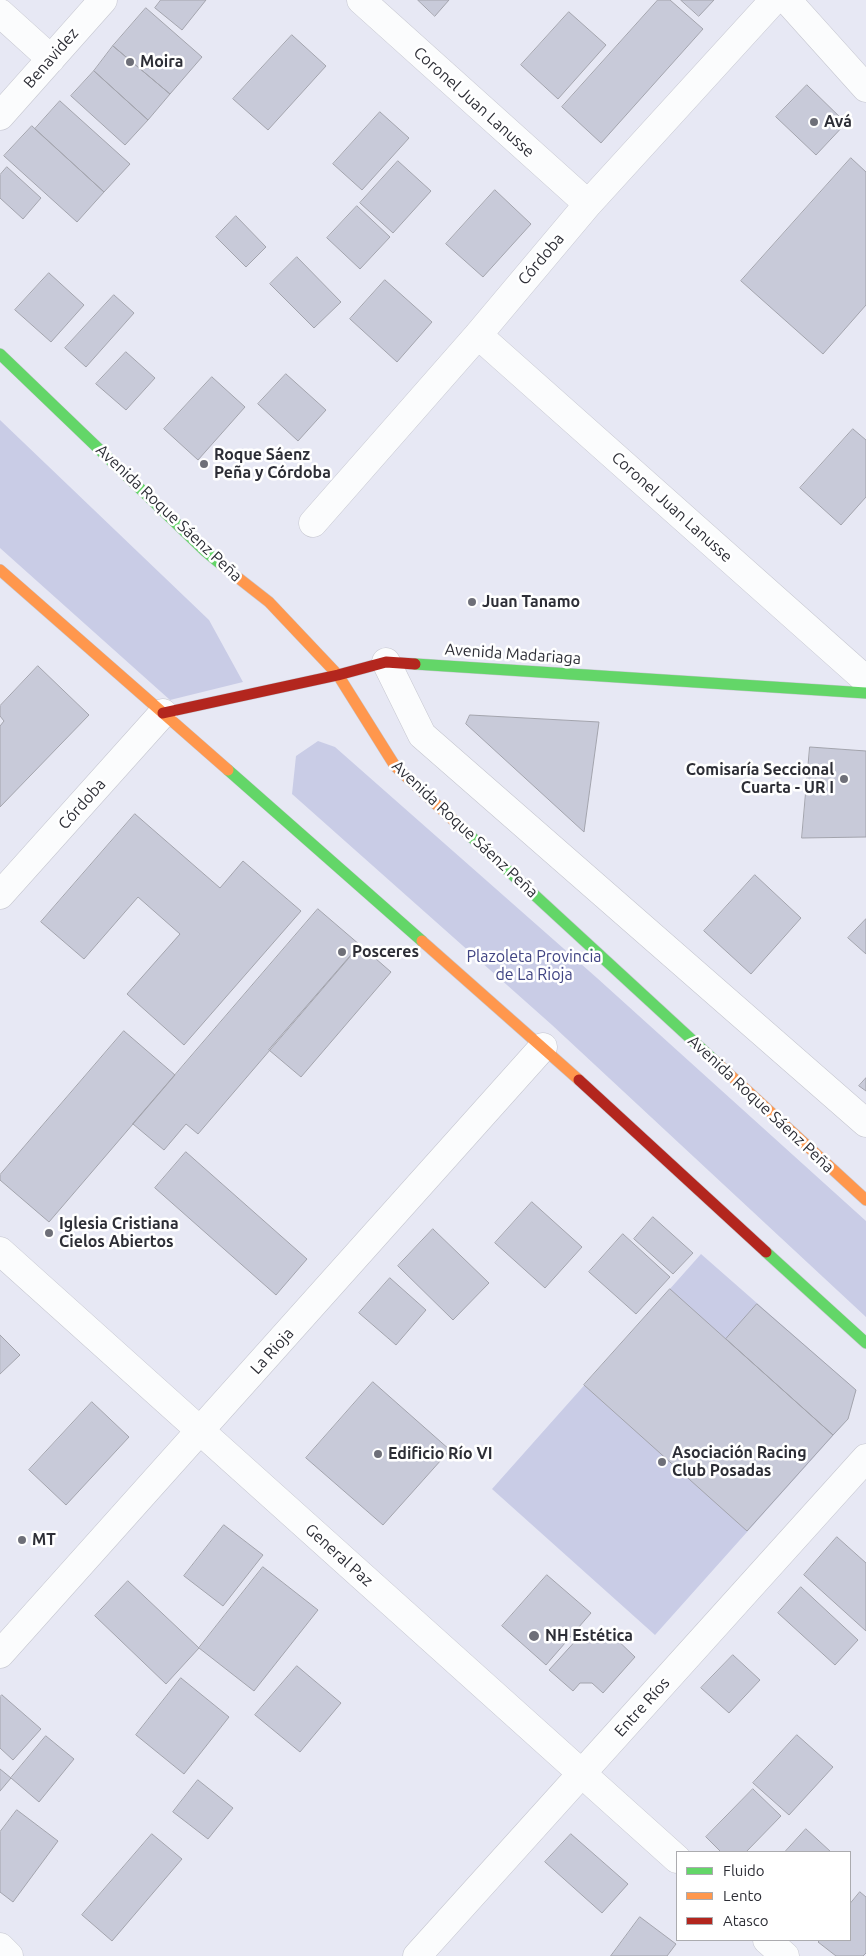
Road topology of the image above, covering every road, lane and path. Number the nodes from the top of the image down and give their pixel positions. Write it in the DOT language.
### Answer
graph roads {
  1 [pos="102,0"];
  2 [pos="361,0"];
  3 [pos="774,0"];
  4 [pos="787,0"];
  5 [pos="0,13"];
  6 [pos="51,59"];
  7 [pos="866,88"];
  8 [pos="0,116"];
  9 [pos="588,204"];
  10 [pos="478,335"];
  11 [pos="0,354"];
  12 [pos="313,523"];
  13 [pos="0,570"];
  14 [pos="386,662"];
  15 [pos="338,675"];
  16 [pos="866,680"];
  17 [pos="866,693"];
  18 [pos="163,713"];
  19 [pos="0,895"];
  20 [pos="543,1047"];
  21 [pos="866,1123"];
  22 [pos="866,1200"];
  23 [pos="0,1251"];
  24 [pos="866,1343"];
  25 [pos="200,1431"];
  26 [pos="866,1458"];
  27 [pos="0,1654"];
  28 [pos="582,1774"];
  29 [pos="676,1858"];
  30 [pos="768,1941"];
  31 [pos="0,1948"];
  32 [pos="10,1956"];
  33 [pos="417,1956"];
  34 [pos="785,1956"];
  1 -- 6 [label="street, Benavidez"];
  2 -- 9 [label="street, Coronel Juan Lanusse"];
  3 -- 9 [label="street, Córdoba"];
  4 -- 7 [label="street"];
  5 -- 6 [label="street"];
  6 -- 8 [label="street, Benavidez"];
  9 -- 10 [label="street, Córdoba"];
  10 -- 12 [label="street, Córdoba"];
  10 -- 16 [label="street, Coronel Juan Lanusse"];
  11 -- 15 [label="main road, Avenida Roque Sáenz Peña"];
  13 -- 18 [label="main road"];
  14 -- 15 [label="main road, Avenida Madariaga"];
  14 -- 17 [label="main road, Avenida Madariaga"];
  14 -- 21 [label="street"];
  15 -- 18 [label="main road, Avenida Madariaga"];
  15 -- 22 [label="main road, Avenida Roque Sáenz Peña"];
  18 -- 19 [label="street, Córdoba"];
  18 -- 20 [label="main road"];
  20 -- 24 [label="main road"];
  20 -- 25 [label="street, La Rioja"];
  23 -- 25 [label="street, General Paz"];
  25 -- 27 [label="street, La Rioja"];
  25 -- 28 [label="street, General Paz"];
  26 -- 28 [label="street, Entre Ríos"];
  28 -- 29 [label="street, General Paz"];
  28 -- 33 [label="street, Entre Ríos"];
  30 -- 34 [label="street"];
  31 -- 32 [label="street"];
}
